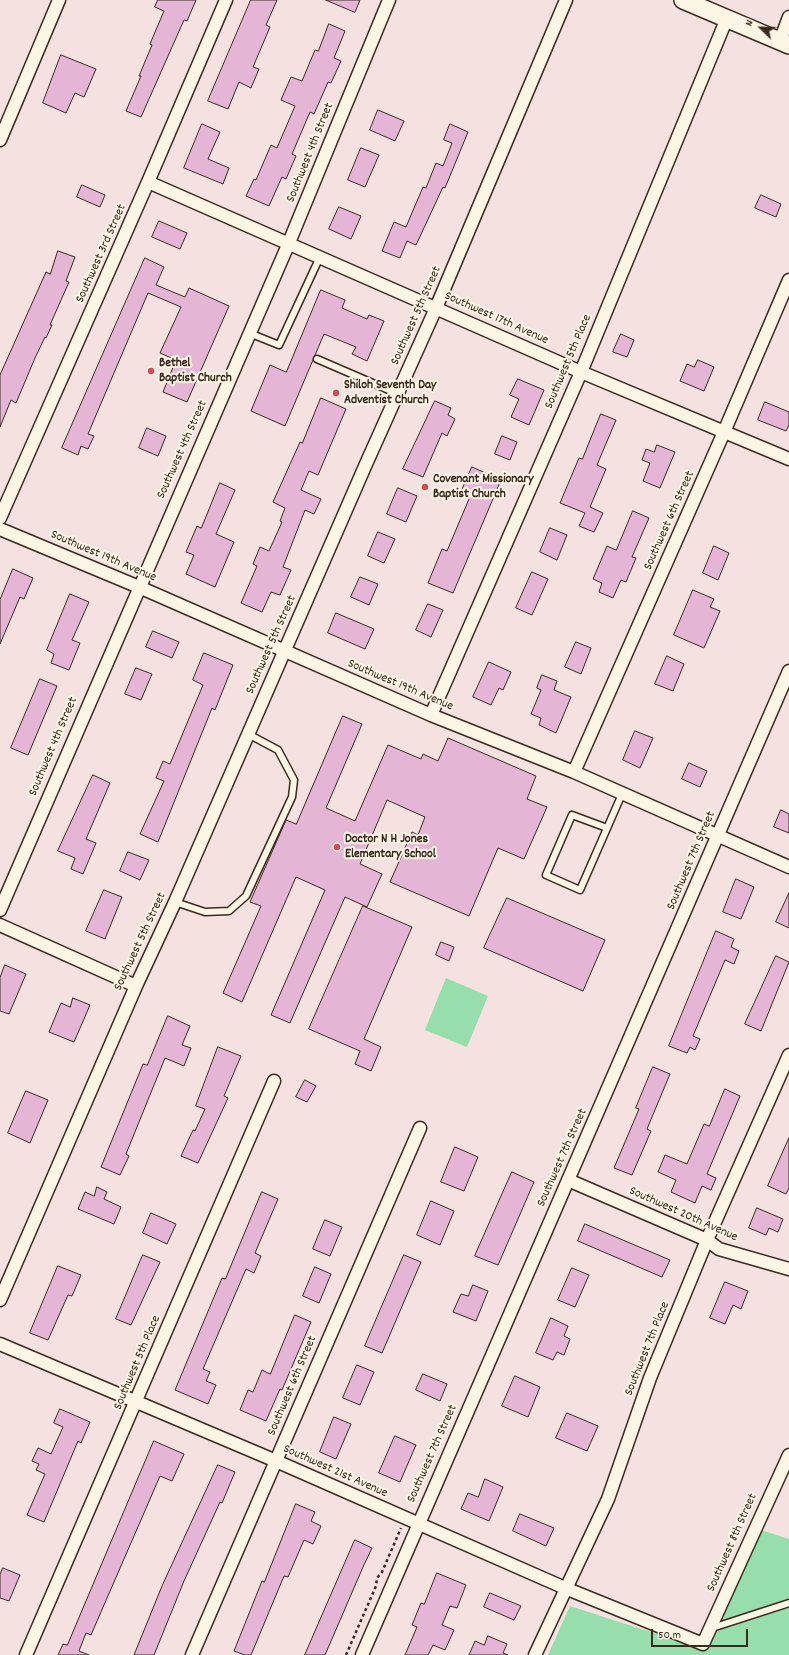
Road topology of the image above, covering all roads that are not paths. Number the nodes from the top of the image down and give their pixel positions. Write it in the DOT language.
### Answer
graph roads {
  1 [pos="59,0"];
  2 [pos="226,0"];
  3 [pos="389,0"];
  4 [pos="566,0"];
  5 [pos="683,0"];
  6 [pos="789,17"];
  7 [pos="727,18"];
  8 [pos="785,43"];
  9 [pos="0,140"];
  10 [pos="148,182"];
  11 [pos="288,245"];
  12 [pos="319,259"];
  13 [pos="789,280"];
  14 [pos="436,308"];
  15 [pos="249,333"];
  16 [pos="317,359"];
  17 [pos="581,372"];
  18 [pos="398,394"];
  19 [pos="724,432"];
  20 [pos="789,459"];
  21 [pos="0,518"];
  22 [pos="0,529"];
  23 [pos="139,586"];
  24 [pos="284,651"];
  25 [pos="789,671"];
  26 [pos="431,715"];
  27 [pos="248,734"];
  28 [pos="574,772"];
  29 [pos="622,794"];
  30 [pos="607,828"];
  31 [pos="718,837"];
  32 [pos="789,867"];
  33 [pos="175,902"];
  34 [pos="0,910"];
  35 [pos="0,926"];
  36 [pos="136,986"];
  37 [pos="789,1055"];
  38 [pos="274,1081"];
  39 [pos="420,1128"];
  40 [pos="568,1180"];
  41 [pos="707,1240"];
  42 [pos="789,1269"];
  43 [pos="0,1300"];
  44 [pos="0,1344"];
  45 [pos="136,1402"];
  46 [pos="789,1454"];
  47 [pos="276,1461"];
  48 [pos="418,1524"];
  49 [pos="566,1588"];
  50 [pos="789,1603"];
  51 [pos="710,1628"];
  52 [pos="703,1644"];
  53 [pos="26,1655"];
  54 [pos="192,1655"];
  55 [pos="362,1655"];
  56 [pos="535,1655"];
  1 -- 9 [label="street"];
  2 -- 10 [label="street, Southwest 3rd Street"];
  3 -- 11 [label="street, Southwest 4th Street"];
  4 -- 14 [label="street, Southwest 5th Street"];
  5 -- 7 [label="main road"];
  6 -- 8 [label="street"];
  7 -- 8 [label="main road"];
  7 -- 17 [label="street, Southwest 5th Place"];
  10 -- 11 [label="street, Southwest 17th Avenue"];
  10 -- 21 [label="street, Southwest 3rd Street"];
  11 -- 12 [label="street, Southwest 17th Avenue"];
  11 -- 15 [label="street, Southwest 4th Street"];
  12 -- 14 [label="street, Southwest 17th Avenue"];
  12 -- 15 [label="lane"];
  13 -- 19 [label="street, Southwest 6th Street"];
  14 -- 17 [label="street, Southwest 17th Avenue"];
  14 -- 18 [label="street, Southwest 5th Street"];
  15 -- 23 [label="street, Southwest 4th Street"];
  16 -- 18 [label="lane"];
  17 -- 19 [label="street, Southwest 17th Avenue"];
  17 -- 26 [label="street, Southwest 5th Place"];
  18 -- 24 [label="street, Southwest 5th Street"];
  19 -- 20 [label="street, Southwest 17th Avenue"];
  19 -- 28 [label="street, Southwest 6th Street"];
  22 -- 23 [label="street, Southwest 19th Avenue"];
  23 -- 24 [label="street, Southwest 19th Avenue"];
  23 -- 34 [label="street, Southwest 4th Street"];
  24 -- 26 [label="street, Southwest 19th Avenue"];
  24 -- 27 [label="street, Southwest 5th Street"];
  25 -- 31 [label="street, Southwest 7th Street"];
  26 -- 28 [label="street, Southwest 19th Avenue"];
  27 -- 33 [label="street, Southwest 5th Street"];
  27 -- 33 [label="lane"];
  28 -- 29 [label="street, Southwest 19th Avenue"];
  29 -- 30 [label="lane"];
  29 -- 31 [label="street, Southwest 19th Avenue"];
  30 -- 30 [label="lane"];
  31 -- 32 [label="street, Southwest 19th Avenue"];
  31 -- 40 [label="street, Southwest 7th Street"];
  33 -- 36 [label="street, Southwest 5th Street"];
  35 -- 36 [label="street"];
  36 -- 43 [label="street, Southwest 5th Street"];
  37 -- 41 [label="street, Southwest 7th Place"];
  38 -- 45 [label="street, Southwest 5th Place"];
  39 -- 47 [label="street, Southwest 6th Street"];
  40 -- 41 [label="street, Southwest 20th Avenue"];
  40 -- 48 [label="street, Southwest 7th Street"];
  41 -- 42 [label="street, Southwest 20th Avenue"];
  41 -- 49 [label="street, Southwest 7th Place"];
  44 -- 45 [label="street, Southwest 21st Avenue"];
  45 -- 47 [label="street, Southwest 21st Avenue"];
  45 -- 53 [label="street, Southwest 5th Place"];
  46 -- 51 [label="street, Southwest 8th Street"];
  47 -- 48 [label="street, Southwest 21st Avenue"];
  47 -- 54 [label="street, Southwest 6th Street"];
  48 -- 49 [label="street, Southwest 21st Avenue"];
  48 -- 55 [label="street, Southwest 7th Street"];
  49 -- 52 [label="street, Southwest 21st Avenue"];
  49 -- 56 [label="street, Southwest 7th Place"];
  50 -- 51 [label="lane"];
  51 -- 52 [label="street, Southwest 8th Street"];
}
